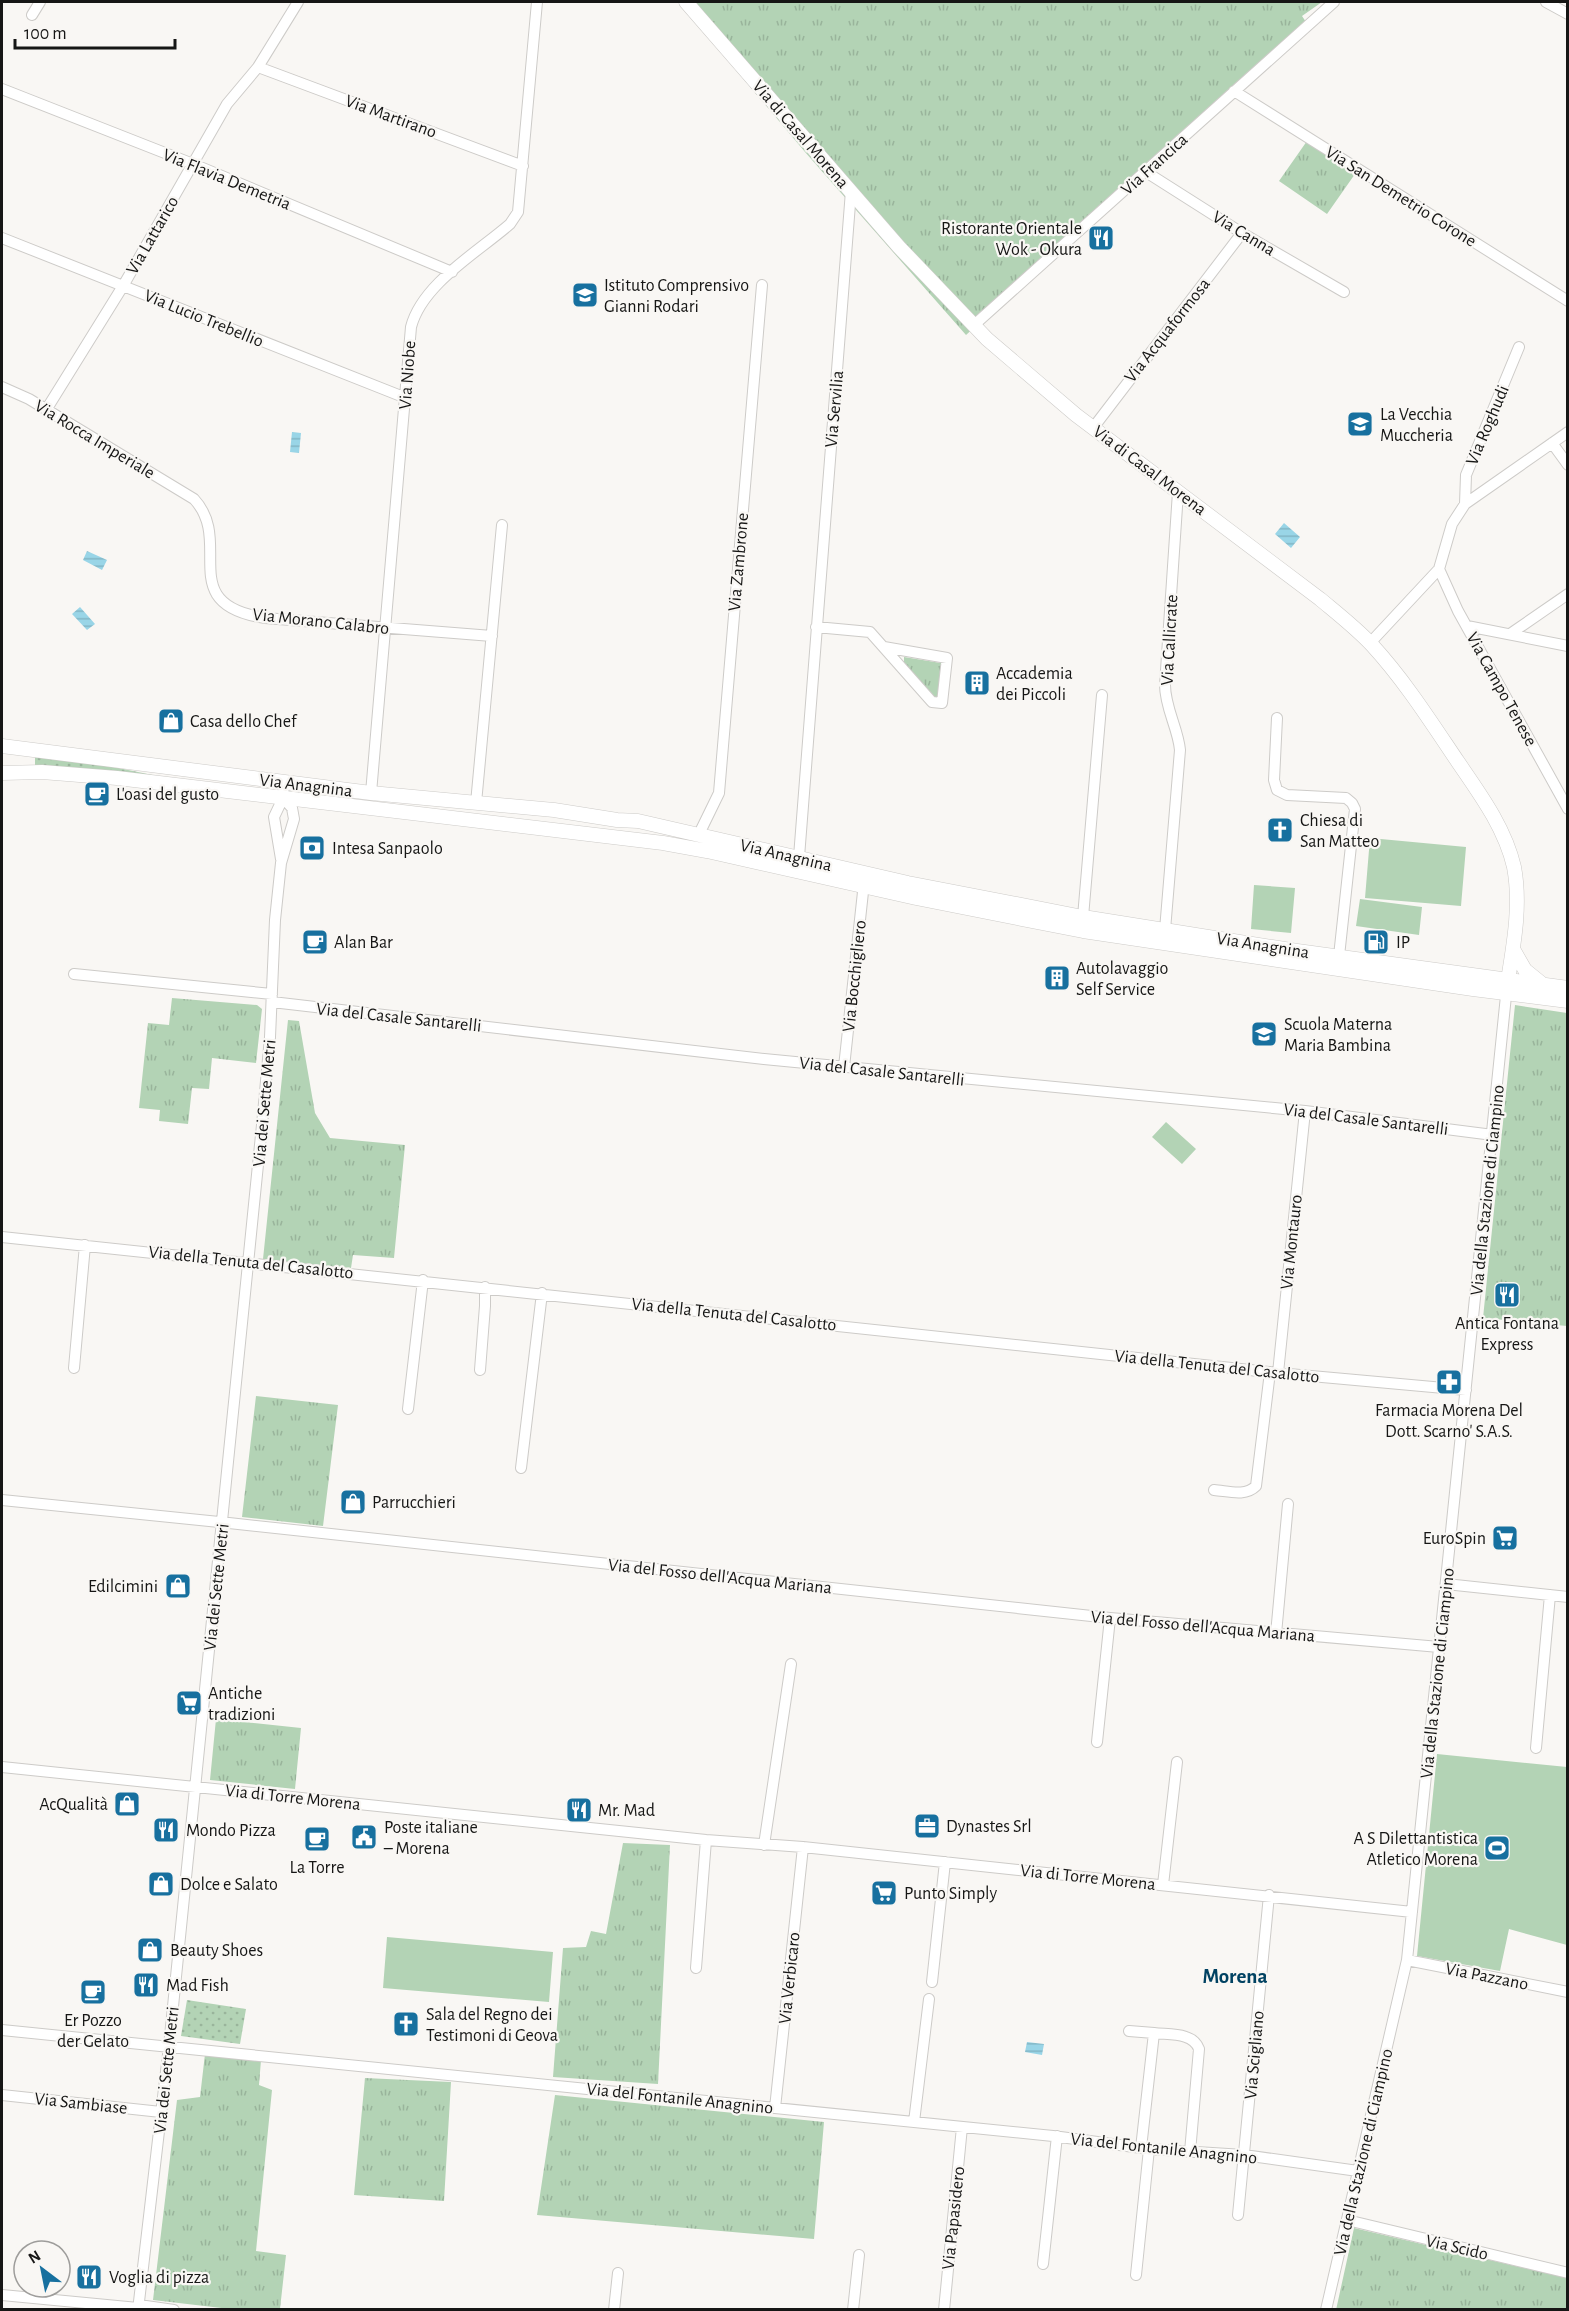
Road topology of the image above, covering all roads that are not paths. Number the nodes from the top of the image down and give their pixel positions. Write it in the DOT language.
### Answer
graph roads {
  1 [pos="40,2"];
  2 [pos="298,2"];
  3 [pos="537,2"];
  4 [pos="686,2"];
  5 [pos="1334,2"];
  6 [pos="1546,2"];
  7 [pos="1568,14"];
  8 [pos="32,15"];
  9 [pos="258,67"];
  10 [pos="2,89"];
  11 [pos="1234,91"];
  12 [pos="193,164"];
  13 [pos="523,166"];
  14 [pos="1146,172"];
  15 [pos="851,191"];
  16 [pos="1242,233"];
  17 [pos="2,238"];
  18 [pos="452,272"];
  19 [pos="762,285"];
  20 [pos="123,286"];
  21 [pos="1344,292"];
  22 [pos="1568,301"];
  23 [pos="974,326"];
  24 [pos="1519,347"];
  25 [pos="2,387"];
  26 [pos="406,398"];
  27 [pos="46,410"];
  28 [pos="1093,428"];
  29 [pos="1568,432"];
  30 [pos="1552,443"];
  31 [pos="1568,465"];
  32 [pos="1178,492"];
  33 [pos="1465,504"];
  34 [pos="502,525"];
  35 [pos="211,535"];
  36 [pos="1438,569"];
  37 [pos="1568,594"];
  38 [pos="1467,626"];
  39 [pos="816,627"];
  40 [pos="386,628"];
  41 [pos="1510,634"];
  42 [pos="492,636"];
  43 [pos="1370,643"];
  44 [pos="1568,646"];
  45 [pos="884,647"];
  46 [pos="1102,695"];
  47 [pos="1277,718"];
  48 [pos="2,746"];
  49 [pos="2,773"];
  50 [pos="284,782"];
  51 [pos="371,793"];
  52 [pos="283,798"];
  53 [pos="476,803"];
  54 [pos="1567,808"];
  55 [pos="587,814"];
  56 [pos="577,834"];
  57 [pos="699,834"];
  58 [pos="799,857"];
  59 [pos="281,863"];
  60 [pos="861,886"];
  61 [pos="1083,918"];
  62 [pos="1165,930"];
  63 [pos="1513,949"];
  64 [pos="1339,956"];
  65 [pos="74,974"];
  66 [pos="1488,977"];
  67 [pos="1546,986"];
  68 [pos="1507,987"];
  69 [pos="1568,988"];
  70 [pos="272,998"];
  71 [pos="1568,1001"];
  72 [pos="844,1066"];
  73 [pos="1305,1111"];
  74 [pos="1493,1135"];
  75 [pos="2,1237"];
  76 [pos="84,1245"];
  77 [pos="247,1262"];
  78 [pos="423,1280"];
  79 [pos="485,1287"];
  80 [pos="542,1293"];
  81 [pos="74,1368"];
  82 [pos="480,1370"];
  83 [pos="1274,1372"];
  84 [pos="1466,1390"];
  85 [pos="408,1409"];
  86 [pos="521,1468"];
  87 [pos="1214,1490"];
  88 [pos="2,1500"];
  89 [pos="1288,1504"];
  90 [pos="223,1522"];
  91 [pos="1446,1584"];
  92 [pos="1550,1595"];
  93 [pos="1568,1597"];
  94 [pos="1110,1618"];
  95 [pos="1276,1634"];
  96 [pos="1439,1647"];
  97 [pos="790,1664"];
  98 [pos="1096,1742"];
  99 [pos="1536,1748"];
  100 [pos="1177,1762"];
  101 [pos="2,1767"];
  102 [pos="195,1786"];
  103 [pos="706,1840"];
  104 [pos="764,1845"];
  105 [pos="802,1847"];
  106 [pos="945,1862"];
  107 [pos="1162,1885"];
  108 [pos="1269,1895"];
  109 [pos="1412,1912"];
  110 [pos="1407,1960"];
  111 [pos="696,1968"];
  112 [pos="932,1982"];
  113 [pos="1568,1992"];
  114 [pos="929,1999"];
  115 [pos="2,2030"];
  116 [pos="1129,2031"];
  117 [pos="1154,2033"];
  118 [pos="169,2046"];
  119 [pos="2,2095"];
  120 [pos="775,2108"];
  121 [pos="161,2112"];
  122 [pos="914,2122"];
  123 [pos="962,2127"];
  124 [pos="1057,2136"];
  125 [pos="1145,2148"];
  126 [pos="1190,2152"];
  127 [pos="1244,2156"];
  128 [pos="1358,2170"];
  129 [pos="1238,2215"];
  130 [pos="1347,2220"];
  131 [pos="860,2255"];
  132 [pos="1043,2264"];
  133 [pos="618,2273"];
  134 [pos="1568,2273"];
  135 [pos="1136,2275"];
  136 [pos="2,2295"];
  137 [pos="138,2308"];
  138 [pos="174,2310"];
  139 [pos="614,2310"];
  140 [pos="853,2310"];
  141 [pos="944,2310"];
  142 [pos="1326,2310"];
  1 -- 8 [label="street"];
  2 -- 9 [label="street, Via Lattarico"];
  3 -- 13 [label="street, Via Niobe"];
  4 -- 15 [label="main road, Via di Casal Morena"];
  5 -- 11 [label="street, Via Francica"];
  6 -- 7 [label="street"];
  9 -- 12 [label="street, Via Lattarico"];
  9 -- 13 [label="street, Via Martirano"];
  10 -- 12 [label="street, Via Flavia Demetria"];
  11 -- 14 [label="street, Via Francica"];
  11 -- 22 [label="street, Via San Demetrio Corone"];
  12 -- 18 [label="street, Via Flavia Demetria"];
  12 -- 20 [label="street, Via Lattarico"];
  13 -- 18 [label="street, Via Niobe"];
  14 -- 16 [label="street, Via Canna"];
  14 -- 23 [label="street, Via Francica"];
  15 -- 23 [label="main road, Via di Casal Morena"];
  15 -- 39 [label="street, Via Servilia"];
  16 -- 21 [label="street, Via Canna"];
  16 -- 28 [label="street, Via Acquaformosa"];
  17 -- 20 [label="street, Via Lucio Trebellio"];
  18 -- 26 [label="street, Via Niobe"];
  19 -- 57 [label="street, Via Zambrone"];
  20 -- 26 [label="street, Via Lucio Trebellio"];
  20 -- 27 [label="street, Via Lattarico"];
  23 -- 28 [label="main road, Via di Casal Morena"];
  24 -- 33 [label="street, Via Roghudi"];
  25 -- 27 [label="street, Via Rocca Imperiale"];
  26 -- 40 [label="street, Via Niobe"];
  27 -- 35 [label="street, Via Rocca Imperiale"];
  28 -- 32 [label="main road, Via di Casal Morena"];
  29 -- 30 [label="street, Via Roghudi"];
  30 -- 31 [label="street"];
  30 -- 33 [label="street, Via Roghudi"];
  32 -- 43 [label="main road, Via di Casal Morena"];
  32 -- 62 [label="street, Via Callicrate"];
  33 -- 36 [label="street, Via Roghudi"];
  34 -- 42 [label="street"];
  35 -- 40 [label="street, Via Morano Calabro"];
  36 -- 38 [label="street, Via Campo Tenese"];
  36 -- 43 [label="street, Via Roghudi"];
  37 -- 41 [label="street"];
  38 -- 41 [label="street"];
  38 -- 54 [label="street, Via Campo Tenese"];
  39 -- 45 [label="street"];
  39 -- 58 [label="street, Via Servilia"];
  40 -- 42 [label="street, Via Morano Calabro"];
  40 -- 51 [label="street, Via Niobe"];
  41 -- 44 [label="street"];
  42 -- 53 [label="street"];
  43 -- 63 [label="main road, Via di Casal Morena"];
  45 -- 45 [label="street"];
  46 -- 61 [label="street"];
  47 -- 64 [label="street"];
  48 -- 50 [label="main road, Via Anagnina"];
  49 -- 52 [label="main road, Via Anagnina"];
  50 -- 51 [label="main road, Via Anagnina"];
  50 -- 52 [label="street"];
  51 -- 53 [label="main road, Via Anagnina"];
  52 -- 56 [label="main road, Via Anagnina"];
  52 -- 59 [label="street, Via dei Sette Metri"];
  52 -- 59 [label="street, Via dei Sette Metri"];
  53 -- 55 [label="main road, Via Anagnina"];
  55 -- 56 [label="street"];
  55 -- 57 [label="main road, Via Anagnina"];
  56 -- 60 [label="main road, Via Anagnina"];
  57 -- 58 [label="main road, Via Anagnina"];
  58 -- 61 [label="main road, Via Anagnina"];
  59 -- 70 [label="street, Via dei Sette Metri"];
  60 -- 68 [label="main road, Via Anagnina"];
  60 -- 72 [label="street, Via Bocchigliero"];
  61 -- 62 [label="main road, Via Anagnina"];
  62 -- 64 [label="main road, Via Anagnina"];
  63 -- 66 [label="main road"];
  63 -- 67 [label="main road"];
  63 -- 68 [label="main road, Via di Casal Morena"];
  64 -- 66 [label="main road, Via Anagnina"];
  65 -- 70 [label="street, Via del Casale Santarelli"];
  66 -- 68 [label="main road, Via Anagnina"];
  67 -- 68 [label="main road, Via Anagnina"];
  67 -- 69 [label="main road, Via Anagnina"];
  68 -- 71 [label="main road, Via Anagnina"];
  68 -- 74 [label="street, Via della Stazione di Ciampino"];
  70 -- 72 [label="street, Via del Casale Santarelli"];
  70 -- 77 [label="street, Via dei Sette Metri"];
  72 -- 73 [label="street, Via del Casale Santarelli"];
  73 -- 74 [label="street, Via del Casale Santarelli"];
  73 -- 83 [label="street, Via Montauro"];
  74 -- 84 [label="street, Via della Stazione di Ciampino"];
  75 -- 76 [label="street, Via della Tenuta del Casalotto"];
  76 -- 77 [label="street, Via della Tenuta del Casalotto"];
  76 -- 81 [label="street"];
  77 -- 78 [label="street, Via della Tenuta del Casalotto"];
  77 -- 90 [label="street, Via dei Sette Metri"];
  78 -- 79 [label="street, Via della Tenuta del Casalotto"];
  78 -- 85 [label="street"];
  79 -- 80 [label="street, Via della Tenuta del Casalotto"];
  79 -- 82 [label="street"];
  80 -- 83 [label="street, Via della Tenuta del Casalotto"];
  80 -- 86 [label="street"];
  83 -- 84 [label="street, Via della Tenuta del Casalotto"];
  83 -- 87 [label="street, Via Montauro"];
  84 -- 91 [label="street, Via della Stazione di Ciampino"];
  88 -- 90 [label="street, Via del Fosso dell'Acqua Mariana"];
  89 -- 95 [label="street"];
  90 -- 94 [label="street, Via del Fosso dell'Acqua Mariana"];
  90 -- 102 [label="street, Via dei Sette Metri"];
  91 -- 92 [label="street"];
  91 -- 96 [label="street, Via della Stazione di Ciampino"];
  92 -- 93 [label="street"];
  92 -- 99 [label="street"];
  94 -- 95 [label="street, Via del Fosso dell'Acqua Mariana"];
  94 -- 98 [label="street"];
  95 -- 96 [label="street, Via del Fosso dell'Acqua Mariana"];
  96 -- 109 [label="street, Via della Stazione di Ciampino"];
  97 -- 104 [label="street"];
  100 -- 107 [label="street"];
  101 -- 102 [label="street, Via di Torre Morena"];
  102 -- 103 [label="street, Via di Torre Morena"];
  102 -- 118 [label="street, Via dei Sette Metri"];
  103 -- 104 [label="street, Via di Torre Morena"];
  103 -- 111 [label="street"];
  104 -- 105 [label="street, Via di Torre Morena"];
  105 -- 106 [label="street, Via di Torre Morena"];
  105 -- 120 [label="street, Via Verbicaro"];
  106 -- 107 [label="street, Via di Torre Morena"];
  106 -- 112 [label="street"];
  107 -- 108 [label="street, Via di Torre Morena"];
  108 -- 109 [label="street, Via di Torre Morena"];
  108 -- 127 [label="street, Via Scigliano"];
  109 -- 110 [label="street, Via della Stazione di Ciampino"];
  110 -- 113 [label="street, Via Pazzano"];
  110 -- 128 [label="street, Via della Stazione di Ciampino"];
  114 -- 122 [label="street"];
  115 -- 118 [label="street, Via del Fontanile Anagnino"];
  116 -- 117 [label="street"];
  117 -- 125 [label="street"];
  117 -- 126 [label="street"];
  118 -- 120 [label="street, Via del Fontanile Anagnino"];
  118 -- 121 [label="street, Via dei Sette Metri"];
  119 -- 121 [label="street, Via Sambiase"];
  120 -- 122 [label="street, Via del Fontanile Anagnino"];
  121 -- 137 [label="street, Via dei Sette Metri"];
  122 -- 123 [label="street, Via del Fontanile Anagnino"];
  123 -- 124 [label="street, Via del Fontanile Anagnino"];
  123 -- 141 [label="street, Via Papasidero"];
  124 -- 125 [label="street, Via del Fontanile Anagnino"];
  124 -- 132 [label="street"];
  125 -- 126 [label="street, Via del Fontanile Anagnino"];
  125 -- 135 [label="street"];
  126 -- 127 [label="street, Via del Fontanile Anagnino"];
  127 -- 128 [label="street, Via del Fontanile Anagnino"];
  127 -- 129 [label="street, Via Scigliano"];
  128 -- 130 [label="street, Via della Stazione di Ciampino"];
  130 -- 134 [label="street, Via Scido"];
  130 -- 142 [label="street, Via della Stazione di Ciampino"];
  131 -- 140 [label="street"];
  133 -- 139 [label="street"];
  136 -- 137 [label="street"];
  137 -- 138 [label="street"];
}
